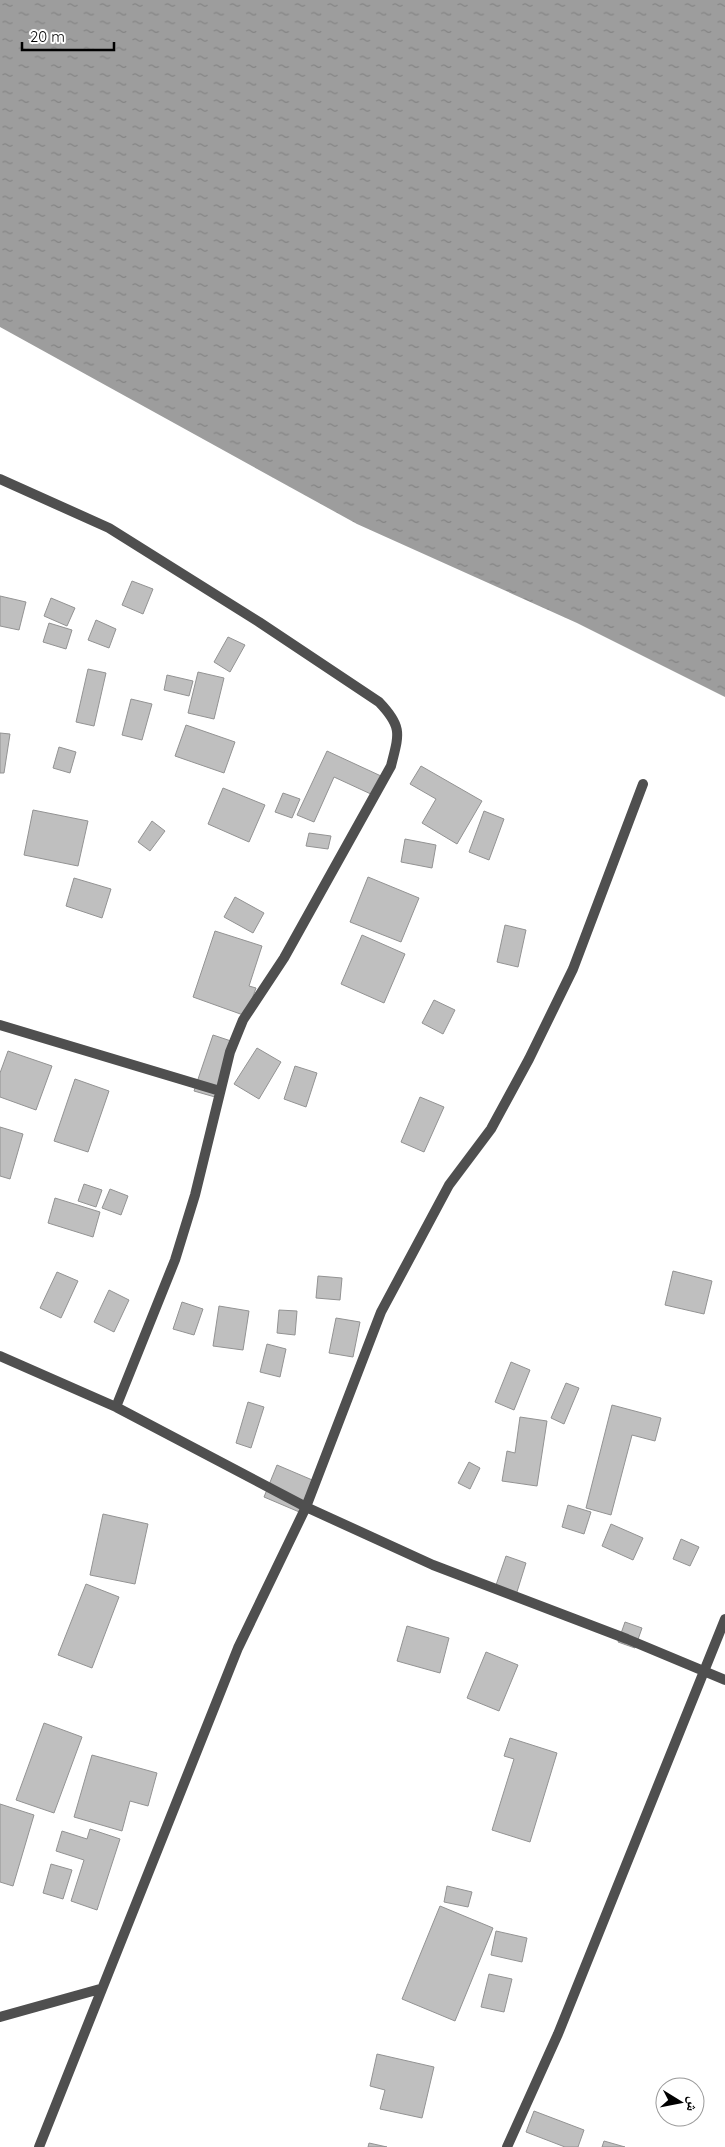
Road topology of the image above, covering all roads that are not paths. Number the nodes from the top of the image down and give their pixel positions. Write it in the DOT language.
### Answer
graph roads {
  1 [pos="0,479"];
  2 [pos="643,784"];
  3 [pos="0,1025"];
  4 [pos="220,1091"];
  5 [pos="0,1356"];
  6 [pos="116,1407"];
  7 [pos="306,1507"];
  8 [pos="725,1619"];
  9 [pos="703,1671"];
  10 [pos="725,1680"];
  11 [pos="100,1989"];
  12 [pos="0,2017"];
  13 [pos="38,2147"];
  14 [pos="507,2147"];
  1 -- 4 [label="street"];
  2 -- 7 [label="street"];
  3 -- 4 [label="street"];
  4 -- 6 [label="street"];
  5 -- 6 [label="street"];
  6 -- 7 [label="street"];
  7 -- 9 [label="street"];
  7 -- 11 [label="street"];
  8 -- 9 [label="street"];
  9 -- 10 [label="street"];
  9 -- 14 [label="street"];
  11 -- 12 [label="street"];
  11 -- 13 [label="street"];
}
